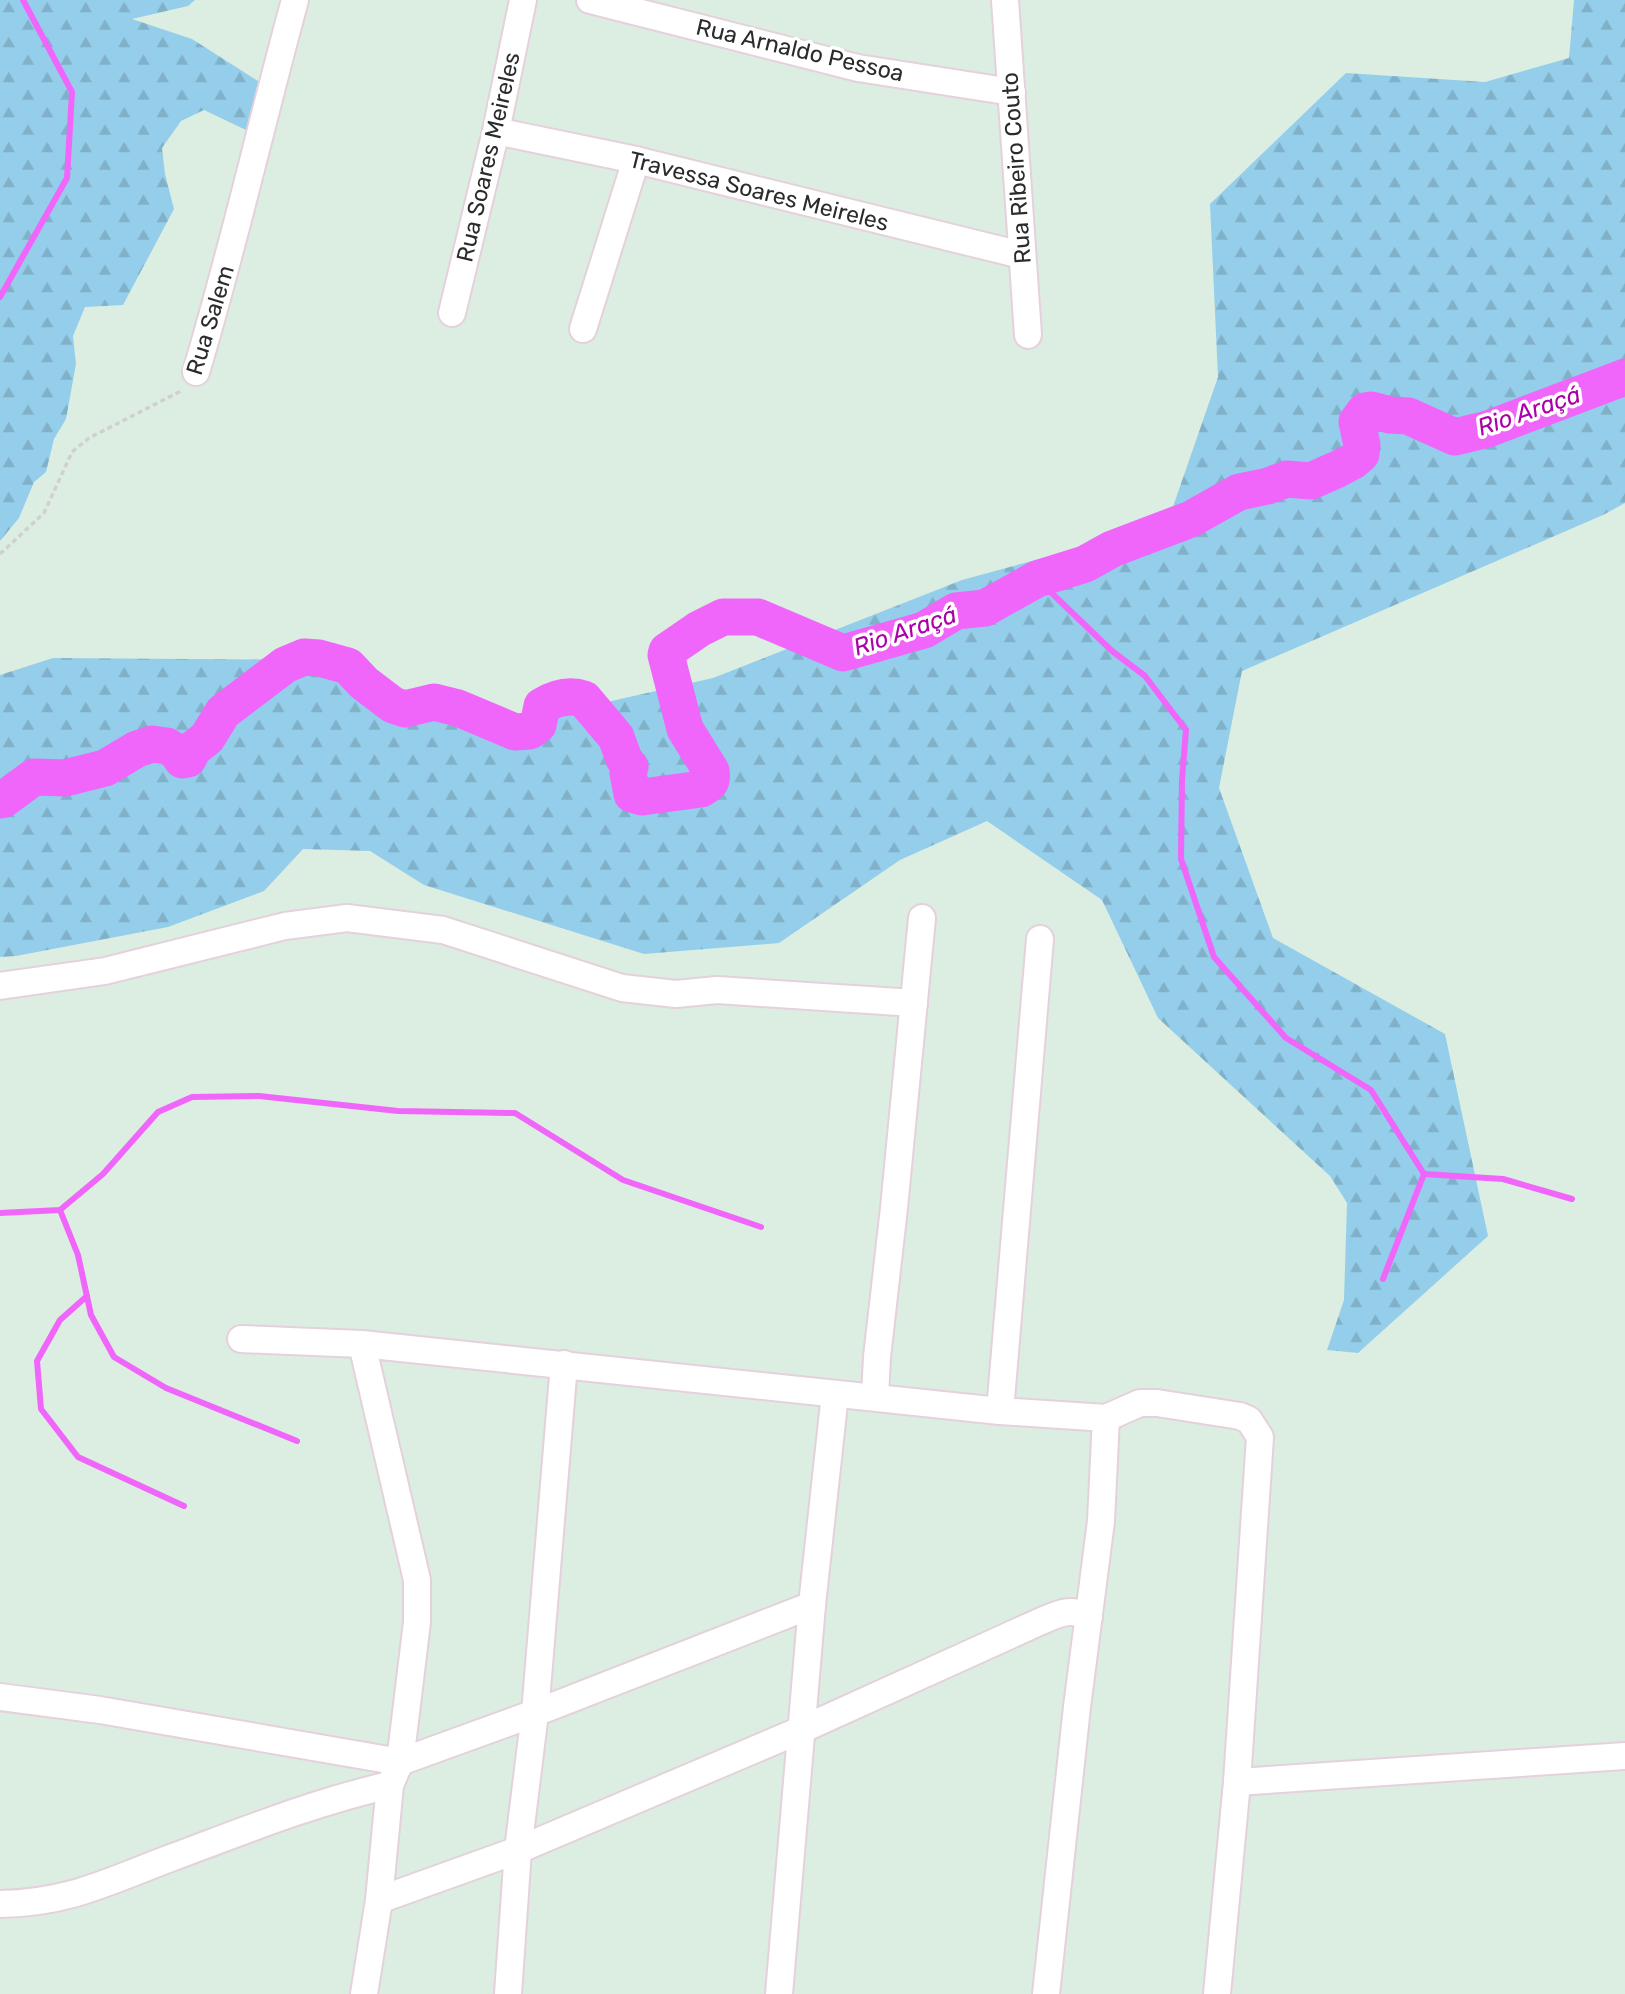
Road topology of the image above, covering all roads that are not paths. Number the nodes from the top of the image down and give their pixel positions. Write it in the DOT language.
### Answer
graph roads {
  1 [pos="295,0"];
  2 [pos="523,0"];
  3 [pos="590,0"];
  4 [pos="1005,0"];
  5 [pos="673,9"];
  6 [pos="1012,92"];
  7 [pos="496,131"];
  8 [pos="636,160"];
  9 [pos="1021,255"];
  10 [pos="452,313"];
  11 [pos="583,329"];
  12 [pos="1028,335"];
  13 [pos="196,372"];
  14 [pos="922,918"];
  15 [pos="1040,939"];
  16 [pos="0,986"];
  17 [pos="914,1003"];
  18 [pos="241,1339"];
  19 [pos="362,1344"];
  20 [pos="564,1364"];
  21 [pos="835,1394"];
  22 [pos="875,1396"];
  23 [pos="1000,1410"];
  24 [pos="1106,1418"];
  25 [pos="812,1605"];
  26 [pos="1089,1617"];
  27 [pos="0,1698"];
  28 [pos="535,1713"];
  29 [pos="803,1729"];
  30 [pos="1625,1756"];
  31 [pos="395,1774"];
  32 [pos="1237,1782"];
  33 [pos="518,1850"];
  34 [pos="379,1900"];
  35 [pos="0,1904"];
  36 [pos="364,1994"];
  37 [pos="508,1994"];
  38 [pos="779,1994"];
  39 [pos="1046,1994"];
  40 [pos="1217,1994"];
  1 -- 13 [label="street, Rua Salem"];
  2 -- 7 [label="street, Rua Soares Meireles"];
  3 -- 5 [label="street, Rua Arnaldo Pessoa"];
  4 -- 6 [label="street, Rua Ribeiro Couto"];
  5 -- 6 [label="street, Rua Arnaldo Pessoa"];
  6 -- 9 [label="street, Rua Ribeiro Couto"];
  7 -- 8 [label="street, Travessa Soares Meireles"];
  7 -- 10 [label="street, Rua Soares Meireles"];
  8 -- 9 [label="street, Travessa Soares Meireles"];
  8 -- 11 [label="street"];
  9 -- 12 [label="street, Rua Ribeiro Couto"];
  14 -- 17 [label="street"];
  15 -- 23 [label="street"];
  16 -- 17 [label="street"];
  17 -- 22 [label="street"];
  18 -- 19 [label="street"];
  19 -- 20 [label="street"];
  19 -- 31 [label="street"];
  20 -- 21 [label="street"];
  20 -- 28 [label="street"];
  21 -- 22 [label="street"];
  21 -- 25 [label="street"];
  22 -- 23 [label="street"];
  23 -- 24 [label="street"];
  24 -- 26 [label="street"];
  24 -- 32 [label="street"];
  25 -- 28 [label="street"];
  25 -- 29 [label="street"];
  26 -- 29 [label="street"];
  26 -- 39 [label="street"];
  27 -- 31 [label="street"];
  28 -- 31 [label="street"];
  28 -- 33 [label="street"];
  29 -- 33 [label="street"];
  29 -- 38 [label="street"];
  30 -- 32 [label="street"];
  31 -- 34 [label="street"];
  31 -- 35 [label="street"];
  32 -- 40 [label="street"];
  33 -- 34 [label="street"];
  33 -- 37 [label="street"];
  34 -- 36 [label="street"];
}
